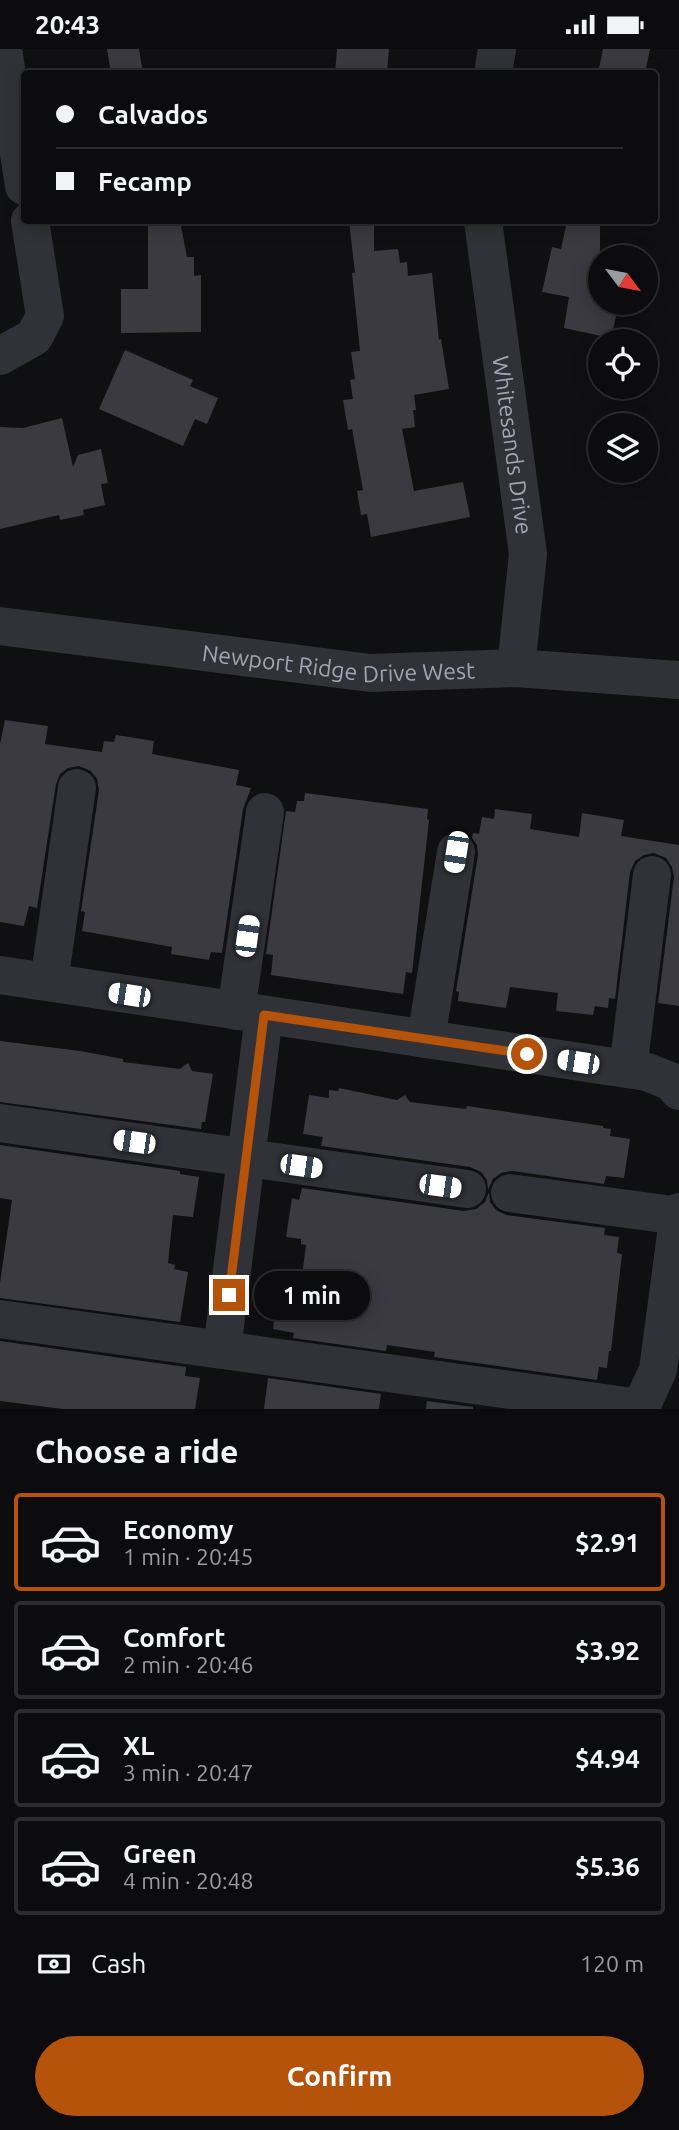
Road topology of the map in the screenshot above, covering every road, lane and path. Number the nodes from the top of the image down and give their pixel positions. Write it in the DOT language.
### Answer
graph roads {
  1 [pos="3,49"];
  2 [pos="496,49"];
  3 [pos="493,70"];
  4 [pos="21,166"];
  5 [pos="30,224"];
  6 [pos="483,224"];
  7 [pos="0,356"];
  8 [pos="0,626"];
  9 [pos="516,668"];
  10 [pos="679,680"];
  11 [pos="77,788"];
  12 [pos="265,812"];
  13 [pos="456,852"];
  14 [pos="652,875"];
  15 [pos="0,975"];
  16 [pos="49,982"];
  17 [pos="250,1013"];
  18 [pos="426,1039"];
  19 [pos="628,1069"];
  20 [pos="679,1091"];
  21 [pos="0,1123"];
  22 [pos="246,1159"];
  23 [pos="467,1189"];
  24 [pos="510,1193"];
  25 [pos="679,1214"];
  26 [pos="674,1294"];
  27 [pos="0,1319"];
  28 [pos="222,1350"];
  29 [pos="640,1408"];
  1 -- 4 [label="street"];
  2 -- 3 [label="street"];
  5 -- 7 [label="street"];
  6 -- 9 [label="street, Whitesands Drive"];
  8 -- 9 [label="street, Newport Ridge Drive West"];
  9 -- 10 [label="street, Newport Ridge Drive West"];
  11 -- 16 [label="street"];
  12 -- 17 [label="street"];
  13 -- 18 [label="street"];
  14 -- 19 [label="street"];
  15 -- 16 [label="street"];
  16 -- 17 [label="street"];
  17 -- 18 [label="street"];
  17 -- 22 [label="street"];
  18 -- 19 [label="street"];
  19 -- 20 [label="street"];
  21 -- 22 [label="street"];
  22 -- 23 [label="street"];
  22 -- 28 [label="street"];
  24 -- 25 [label="street"];
  25 -- 26 [label="street"];
  26 -- 29 [label="street"];
  27 -- 28 [label="street"];
  28 -- 29 [label="street"];
}
